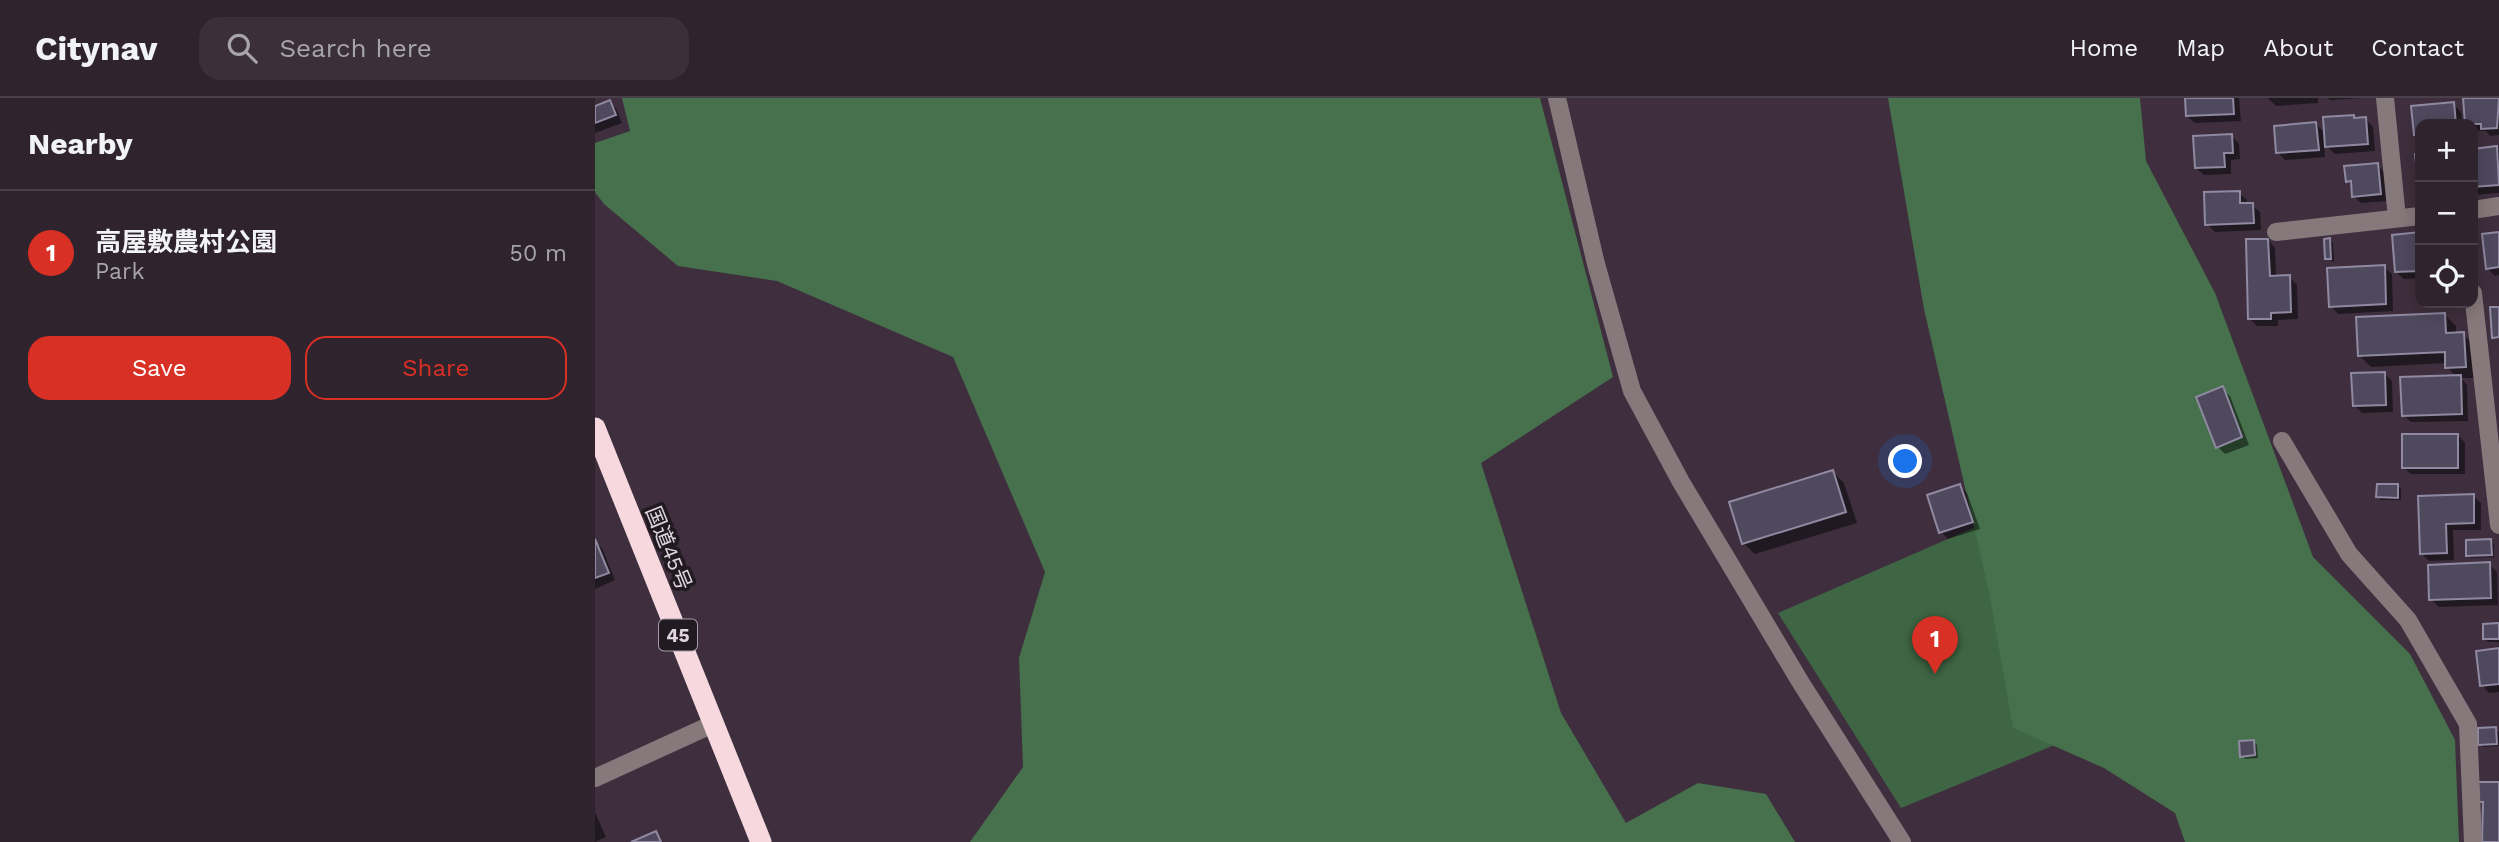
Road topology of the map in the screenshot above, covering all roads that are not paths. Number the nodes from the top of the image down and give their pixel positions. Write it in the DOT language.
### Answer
graph roads {
  1 [pos="1557,98"];
  2 [pos="2385,98"];
  3 [pos="2499,206"];
  4 [pos="2478,209"];
  5 [pos="2415,216"];
  6 [pos="2397,218"];
  7 [pos="2276,232"];
  8 [pos="2475,308"];
  9 [pos="595,428"];
  10 [pos="2281,441"];
  11 [pos="2499,525"];
  12 [pos="713,724"];
  13 [pos="595,778"];
  14 [pos="761,842"];
  15 [pos="1902,842"];
  16 [pos="2473,842"];
  1 -- 15 [label="street"];
  2 -- 6 [label="street"];
  3 -- 4 [label="street"];
  5 -- 6 [label="street"];
  6 -- 7 [label="street"];
  8 -- 11 [label="street"];
  9 -- 12 [label="highway, 国道45号 / 45"];
  10 -- 16 [label="street"];
  12 -- 13 [label="street"];
  12 -- 14 [label="highway, 国道45号 / 45"];
}
